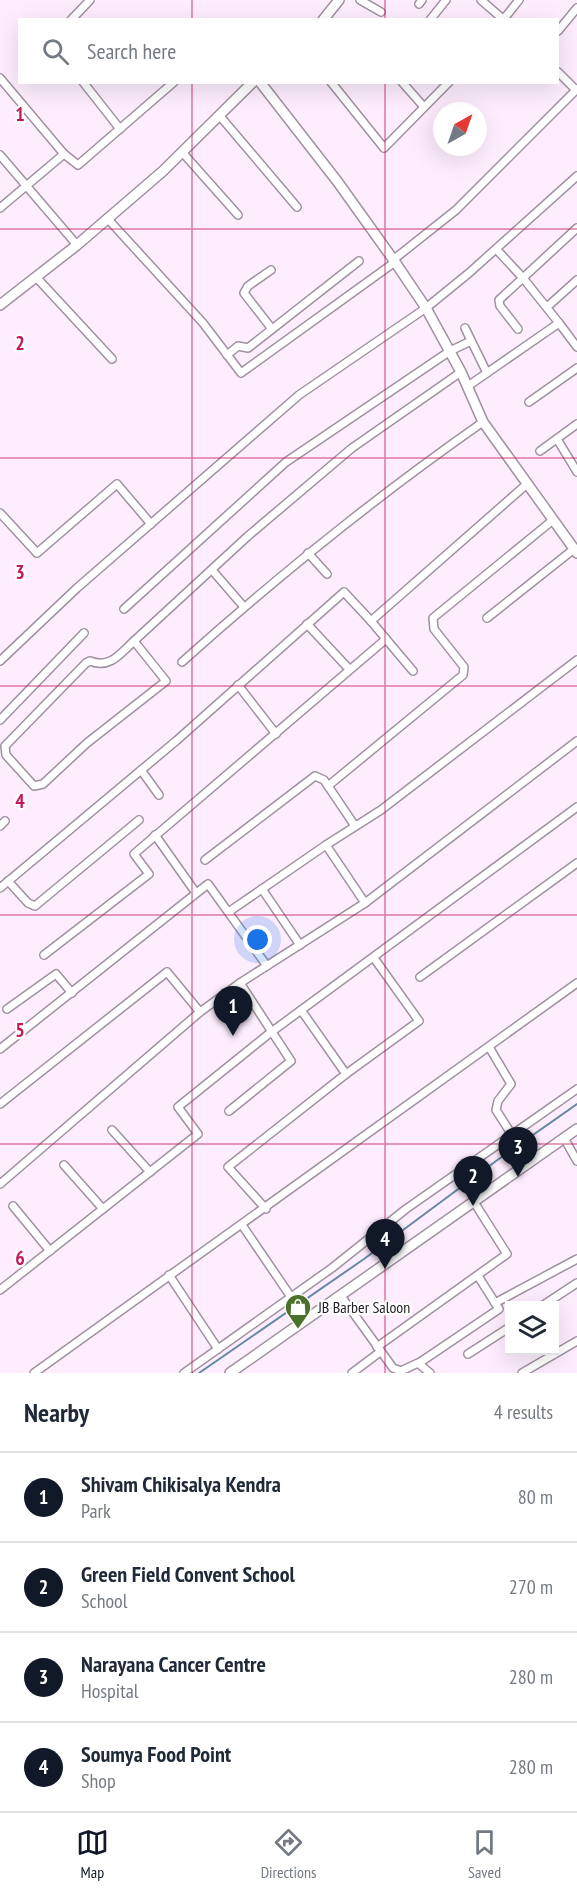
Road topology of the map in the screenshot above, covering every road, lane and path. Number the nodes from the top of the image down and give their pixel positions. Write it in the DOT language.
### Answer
graph roads {
  1 [pos="90,0"];
  2 [pos="339,0"];
  3 [pos="360,0"];
  4 [pos="446,0"];
  5 [pos="482,0"];
  6 [pos="519,0"];
  7 [pos="577,8"];
  8 [pos="381,12"];
  9 [pos="73,18"];
  10 [pos="325,18"];
  11 [pos="432,18"];
  12 [pos="503,18"];
  13 [pos="505,18"];
  14 [pos="559,30"];
  15 [pos="559,73"];
  16 [pos="0,78"];
  17 [pos="85,84"];
  18 [pos="172,84"];
  19 [pos="253,84"];
  20 [pos="255,84"];
  21 [pos="333,84"];
  22 [pos="404,84"];
  23 [pos="446,84"];
  24 [pos="576,90"];
  25 [pos="424,107"];
  26 [pos="219,115"];
  27 [pos="120,129"];
  28 [pos="182,152"];
  29 [pos="64,154"];
  30 [pos="0,155"];
  31 [pos="577,176"];
  32 [pos="27,187"];
  33 [pos="297,207"];
  34 [pos="0,208"];
  35 [pos="238,215"];
  36 [pos="107,218"];
  37 [pos="577,228"];
  38 [pos="77,245"];
  39 [pos="497,250"];
  40 [pos="359,261"];
  41 [pos="394,261"];
  42 [pos="271,270"];
  43 [pos="36,277"];
  44 [pos="523,278"];
  45 [pos="577,280"];
  46 [pos="0,305"];
  47 [pos="547,307"];
  48 [pos="426,308"];
  49 [pos="559,323"];
  50 [pos="465,328"];
  51 [pos="272,329"];
  52 [pos="518,329"];
  53 [pos="471,341"];
  54 [pos="577,347"];
  55 [pos="450,351"];
  56 [pos="227,355"];
  57 [pos="112,359"];
  58 [pos="577,368"];
  59 [pos="461,372"];
  60 [pos="487,373"];
  61 [pos="468,386"];
  62 [pos="529,402"];
  63 [pos="483,422"];
  64 [pos="577,424"];
  65 [pos="556,439"];
  66 [pos="540,451"];
  67 [pos="577,472"];
  68 [pos="527,484"];
  69 [pos="0,513"];
  70 [pos="553,520"];
  71 [pos="152,524"];
  72 [pos="576,551"];
  73 [pos="308,553"];
  74 [pos="212,570"];
  75 [pos="327,574"];
  76 [pos="244,607"];
  77 [pos="124,609"];
  78 [pos="487,618"];
  79 [pos="371,621"];
  80 [pos="307,624"];
  81 [pos="84,633"];
  82 [pos="386,639"];
  83 [pos="134,641"];
  84 [pos="577,660"];
  85 [pos="0,661"];
  86 [pos="182,662"];
  87 [pos="349,669"];
  88 [pos="413,671"];
  89 [pos="238,686"];
  90 [pos="0,720"];
  91 [pos="276,734"];
  92 [pos="577,741"];
  93 [pos="141,770"];
  94 [pos="328,786"];
  95 [pos="159,795"];
  96 [pos="577,807"];
  97 [pos="139,820"];
  98 [pos="355,826"];
  99 [pos="155,836"];
  100 [pos="326,845"];
  101 [pos="205,860"];
  102 [pos="577,863"];
  103 [pos="8,881"];
  104 [pos="0,888"];
  105 [pos="262,889"];
  106 [pos="196,893"];
  107 [pos="365,903"];
  108 [pos="230,911"];
  109 [pos="300,945"];
  110 [pos="44,955"];
  111 [pos="374,957"];
  112 [pos="267,966"];
  113 [pos="420,977"];
  114 [pos="240,982"];
  115 [pos="577,983"];
  116 [pos="72,993"];
  117 [pos="7,1009"];
  118 [pos="301,1010"];
  119 [pos="200,1012"];
  120 [pos="270,1033"];
  121 [pos="489,1047"];
  122 [pos="0,1049"];
  123 [pos="346,1074"];
  124 [pos="577,1089"];
  125 [pos="0,1104"];
  126 [pos="229,1111"];
  127 [pos="577,1129"];
  128 [pos="112,1130"];
  129 [pos="512,1137"];
  130 [pos="564,1138"];
  131 [pos="577,1161"];
  132 [pos="530,1163"];
  133 [pos="64,1165"];
  134 [pos="150,1172"];
  135 [pos="0,1184"];
  136 [pos="474,1202"];
  137 [pos="13,1206"];
  138 [pos="103,1209"];
  139 [pos="266,1209"];
  140 [pos="242,1225"];
  141 [pos="50,1251"];
  142 [pos="577,1259"];
  143 [pos="170,1275"];
  144 [pos="478,1276"];
  145 [pos="577,1283"];
  146 [pos="1,1288"];
  147 [pos="291,1296"];
  148 [pos="341,1296"];
  149 [pos="548,1301"];
  150 [pos="495,1304"];
  151 [pos="505,1330"];
  152 [pos="577,1341"];
  153 [pos="218,1349"];
  154 [pos="379,1350"];
  155 [pos="468,1354"];
  156 [pos="419,1363"];
  157 [pos="396,1372"];
  158 [pos="34,1373"];
  159 [pos="184,1373"];
  160 [pos="230,1373"];
  161 [pos="352,1373"];
  162 [pos="430,1373"];
  163 [pos="522,1373"];
  1 -- 9 [label="street"];
  2 -- 10 [label="street"];
  3 -- 8 [label="street"];
  4 -- 11 [label="street"];
  5 -- 12 [label="street"];
  6 -- 13 [label="street"];
  7 -- 14 [label="street"];
  15 -- 24 [label="street"];
  16 -- 29 [label="street"];
  17 -- 27 [label="street"];
  18 -- 27 [label="street"];
  19 -- 26 [label="street"];
  20 -- 41 [label="street"];
  21 -- 25 [label="street"];
  22 -- 25 [label="street"];
  23 -- 25 [label="street"];
  24 -- 41 [label="street"];
  26 -- 28 [label="street"];
  26 -- 33 [label="street"];
  27 -- 29 [label="street"];
  28 -- 35 [label="street"];
  28 -- 36 [label="street"];
  29 -- 32 [label="street"];
  30 -- 32 [label="street"];
  31 -- 39 [label="street"];
  32 -- 34 [label="street"];
  32 -- 38 [label="street"];
  36 -- 38 [label="street"];
  36 -- 56 [label="street"];
  37 -- 44 [label="street"];
  38 -- 43 [label="street"];
  39 -- 44 [label="street"];
  39 -- 48 [label="street"];
  40 -- 51 [label="street"];
  41 -- 48 [label="street"];
  41 -- 56 [label="street"];
  42 -- 51 [label="street"];
  43 -- 46 [label="street"];
  43 -- 57 [label="street"];
  44 -- 47 [label="street"];
  44 -- 52 [label="street"];
  45 -- 47 [label="street"];
  47 -- 49 [label="street"];
  48 -- 55 [label="street"];
  48 -- 71 [label="street"];
  49 -- 54 [label="street"];
  49 -- 60 [label="street"];
  50 -- 53 [label="street"];
  51 -- 56 [label="street"];
  53 -- 55 [label="street"];
  53 -- 60 [label="street"];
  55 -- 59 [label="street"];
  55 -- 77 [label="street"];
  58 -- 62 [label="street"];
  59 -- 61 [label="street"];
  59 -- 74 [label="street"];
  60 -- 61 [label="street"];
  61 -- 63 [label="street"];
  63 -- 68 [label="street"];
  63 -- 73 [label="street"];
  64 -- 65 [label="street"];
  65 -- 66 [label="street"];
  65 -- 67 [label="street"];
  68 -- 70 [label="street"];
  68 -- 79 [label="street"];
  69 -- 71 [label="street"];
  70 -- 72 [label="street"];
  70 -- 94 [label="street"];
  71 -- 85 [label="street"];
  72 -- 78 [label="street"];
  73 -- 75 [label="street"];
  73 -- 76 [label="street"];
  74 -- 76 [label="street"];
  74 -- 83 [label="street"];
  76 -- 86 [label="street"];
  79 -- 80 [label="street"];
  79 -- 82 [label="street"];
  80 -- 87 [label="street"];
  80 -- 89 [label="street"];
  81 -- 90 [label="street"];
  82 -- 87 [label="street"];
  82 -- 88 [label="street"];
  83 -- 83 [label="street"];
  84 -- 98 [label="street"];
  87 -- 91 [label="street"];
  89 -- 91 [label="street"];
  89 -- 93 [label="street"];
  91 -- 99 [label="street"];
  92 -- 107 [label="street"];
  93 -- 95 [label="street"];
  93 -- 103 [label="street"];
  94 -- 98 [label="street"];
  94 -- 101 [label="street"];
  96 -- 111 [label="street"];
  97 -- 103 [label="street"];
  98 -- 100 [label="street"];
  99 -- 106 [label="street"];
  99 -- 110 [label="street"];
  100 -- 105 [label="street"];
  100 -- 107 [label="street"];
  102 -- 113 [label="street"];
  103 -- 104 [label="street"];
  105 -- 108 [label="street"];
  105 -- 109 [label="street"];
  106 -- 108 [label="street"];
  106 -- 116 [label="street"];
  107 -- 109 [label="street"];
  108 -- 112 [label="street"];
  109 -- 112 [label="street"];
  111 -- 118 [label="street"];
  111 -- 123 [label="street"];
  112 -- 114 [label="street"];
  114 -- 119 [label="street"];
  114 -- 120 [label="street"];
  115 -- 121 [label="street"];
  116 -- 117 [label="street"];
  116 -- 122 [label="street"];
  118 -- 120 [label="street"];
  118 -- 123 [label="street"];
  119 -- 125 [label="street"];
  119 -- 135 [label="street"];
  120 -- 126 [label="street"];
  120 -- 134 [label="street"];
  121 -- 129 [label="street"];
  121 -- 139 [label="street"];
  123 -- 139 [label="street"];
  124 -- 129 [label="street"];
  127 -- 130 [label="street"];
  128 -- 134 [label="street"];
  129 -- 132 [label="street"];
  129 -- 147 [label="street"];
  130 -- 131 [label="street"];
  130 -- 132 [label="street"];
  132 -- 136 [label="street"];
  133 -- 138 [label="street"];
  134 -- 138 [label="street"];
  136 -- 144 [label="street"];
  136 -- 148 [label="street"];
  137 -- 141 [label="street"];
  138 -- 141 [label="street"];
  139 -- 140 [label="street"];
  140 -- 143 [label="street"];
  140 -- 147 [label="street"];
  141 -- 146 [label="street"];
  142 -- 150 [label="street"];
  143 -- 153 [label="street"];
  143 -- 158 [label="street"];
  144 -- 150 [label="street"];
  144 -- 154 [label="street"];
  145 -- 149 [label="street"];
  147 -- 153 [label="street"];
  148 -- 154 [label="street"];
  148 -- 160 [label="street"];
  150 -- 156 [label="street"];
  151 -- 155 [label="street"];
  152 -- 163 [label="street"];
  153 -- 159 [label="street"];
  154 -- 157 [label="street"];
  154 -- 161 [label="street"];
  156 -- 157 [label="street"];
  156 -- 162 [label="street"];
}
